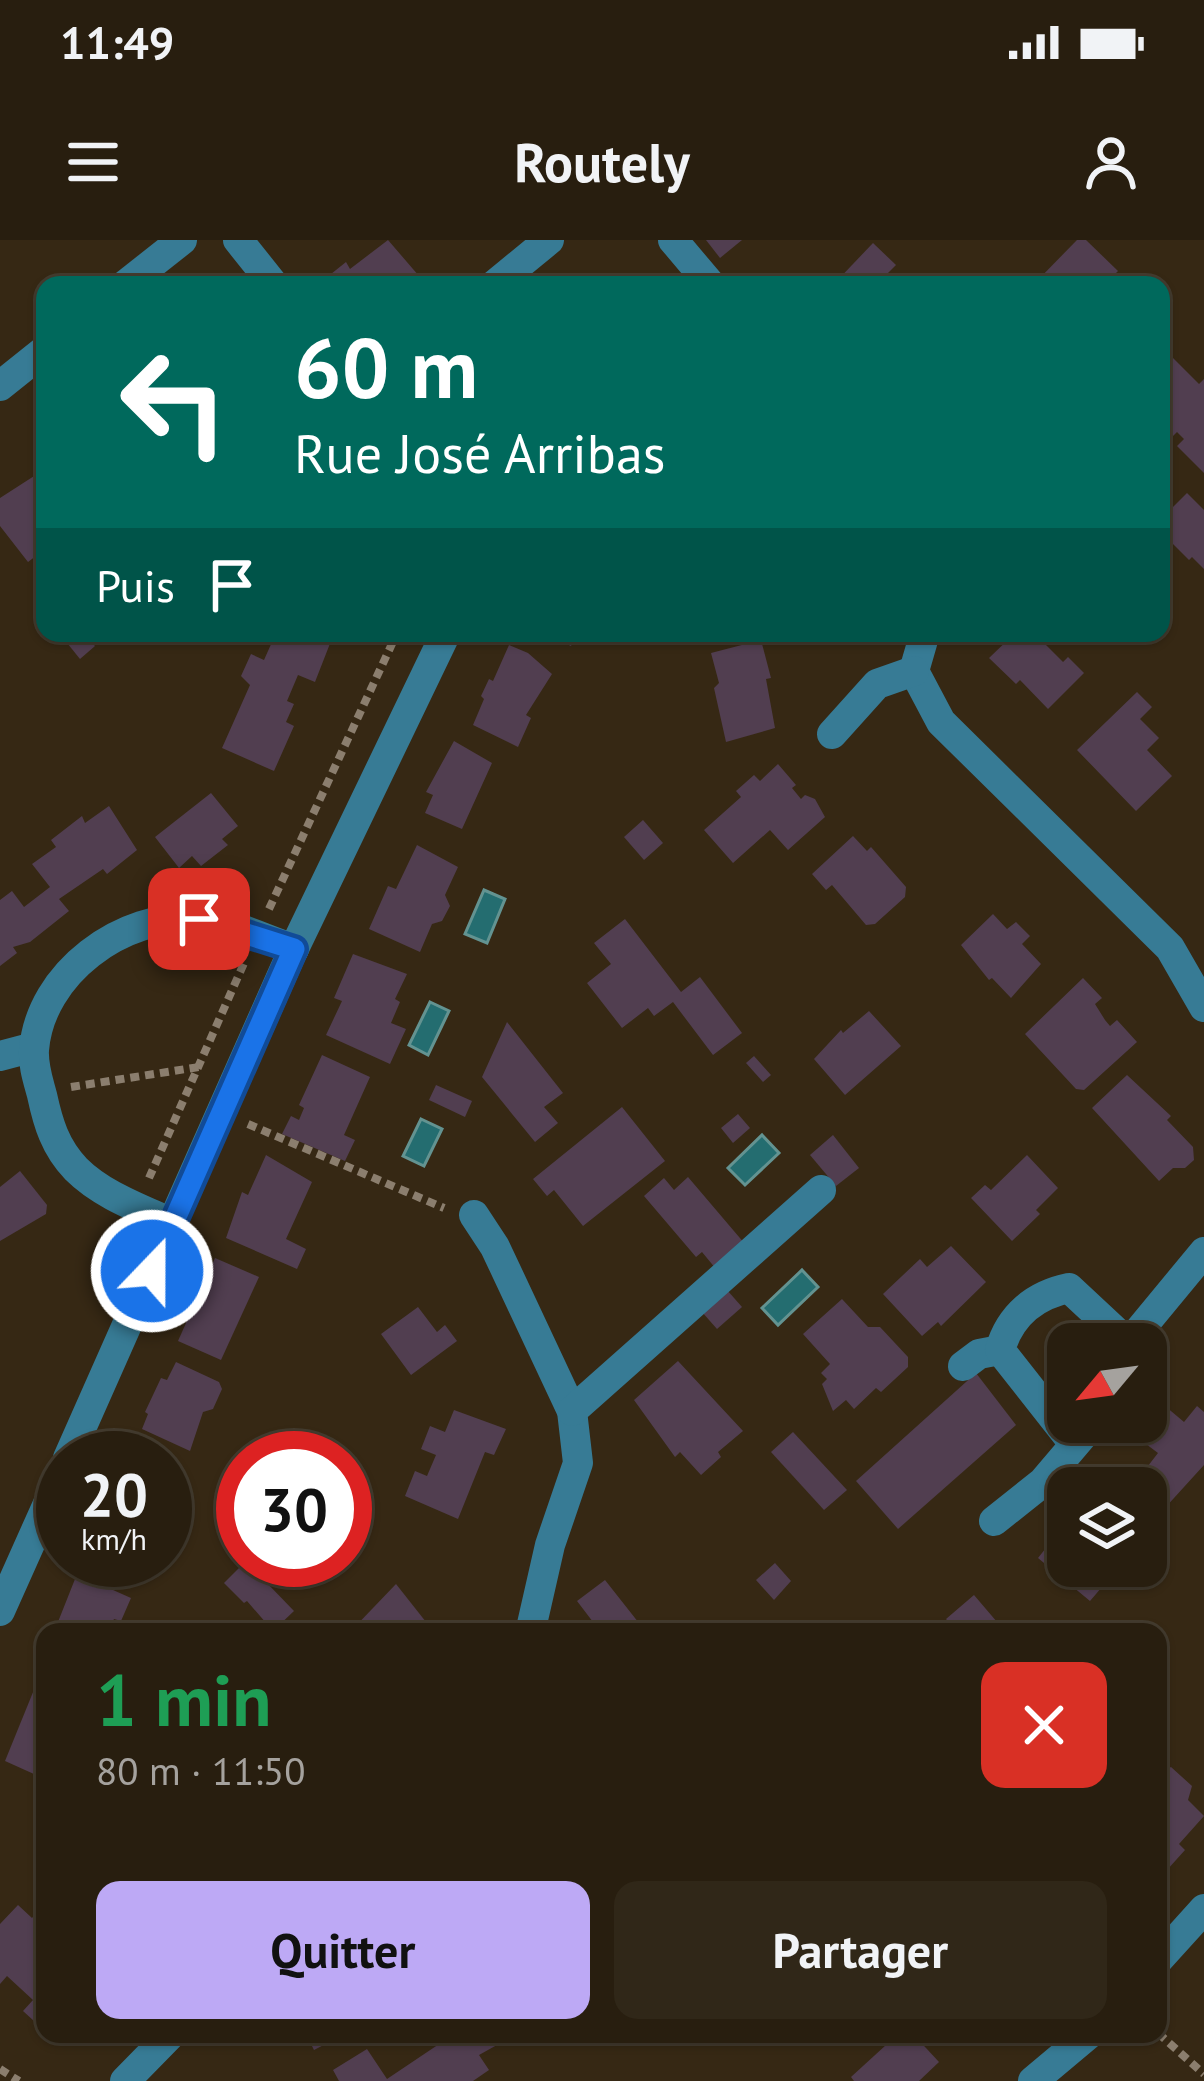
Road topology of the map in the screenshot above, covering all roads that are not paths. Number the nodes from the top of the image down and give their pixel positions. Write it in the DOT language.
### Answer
graph roads {
  1 [pos="182,240"];
  2 [pos="238,240"];
  3 [pos="549,240"];
  4 [pos="673,240"];
  5 [pos="136,276"];
  6 [pos="267,276"];
  7 [pos="505,276"];
  8 [pos="703,276"];
  9 [pos="36,357"];
  10 [pos="0,386"];
  11 [pos="442,642"];
  12 [pos="922,642"];
  13 [pos="914,671"];
  14 [pos="832,734"];
  15 [pos="294,949"];
  16 [pos="1204,1007"];
  17 [pos="34,1047"];
  18 [pos="0,1056"];
  19 [pos="821,1190"];
  20 [pos="474,1215"];
  21 [pos="172,1223"];
  22 [pos="1204,1252"];
  23 [pos="1106,1323"];
  24 [pos="1145,1323"];
  25 [pos="1000,1350"];
  26 [pos="963,1366"];
  27 [pos="1047,1396"];
  28 [pos="572,1411"];
  29 [pos="80,1431"];
  30 [pos="1075,1443"];
  31 [pos="994,1521"];
  32 [pos="36,1530"];
  33 [pos="0,1611"];
  34 [pos="535,1623"];
  35 [pos="1204,1909"];
  36 [pos="1167,1950"];
  37 [pos="162,2043"];
  38 [pos="1077,2043"];
  39 [pos="125,2081"];
  40 [pos="1034,2081"];
  1 -- 5 [label="street"];
  2 -- 6 [label="street"];
  3 -- 7 [label="street"];
  4 -- 8 [label="street"];
  9 -- 10 [label="street"];
  11 -- 15 [label="street"];
  12 -- 13 [label="street"];
  13 -- 14 [label="street"];
  13 -- 16 [label="street"];
  15 -- 17 [label="street"];
  15 -- 21 [label="street"];
  17 -- 18 [label="street"];
  17 -- 21 [label="street"];
  19 -- 28 [label="street"];
  20 -- 28 [label="street"];
  21 -- 29 [label="street"];
  22 -- 24 [label="street"];
  23 -- 25 [label="street"];
  25 -- 26 [label="street"];
  25 -- 27 [label="street"];
  28 -- 34 [label="street"];
  30 -- 31 [label="street"];
  32 -- 33 [label="street"];
  35 -- 36 [label="street"];
  37 -- 39 [label="street"];
  38 -- 40 [label="street"];
}
